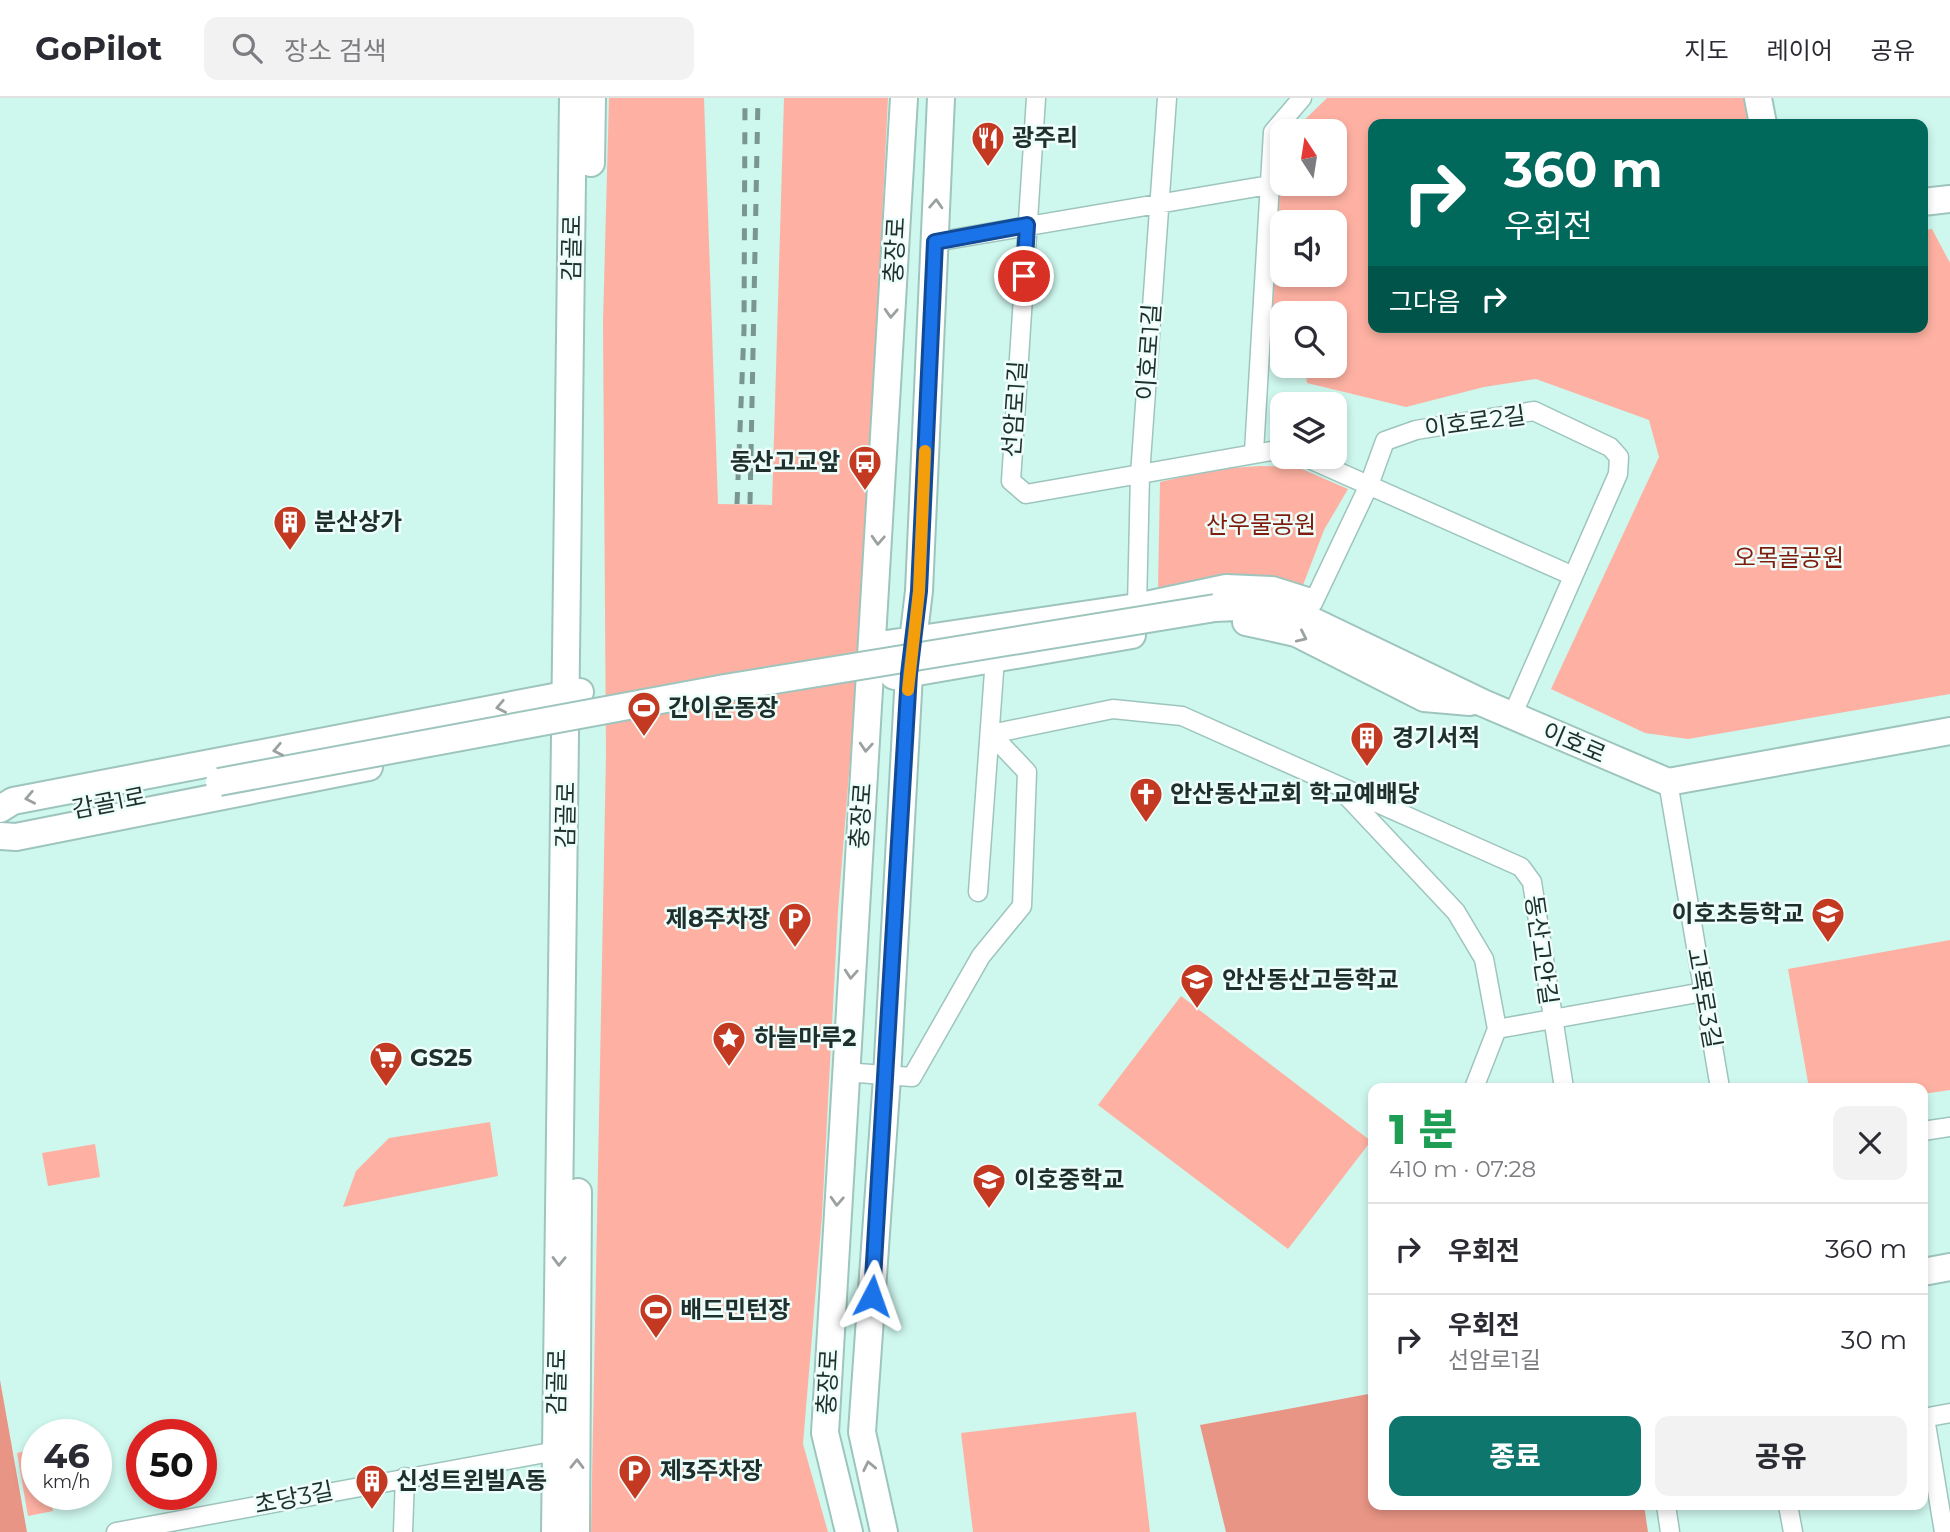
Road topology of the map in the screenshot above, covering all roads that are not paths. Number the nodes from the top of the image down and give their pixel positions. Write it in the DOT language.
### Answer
graph roads {
  1 [pos="573,98"];
  2 [pos="592,98"];
  3 [pos="904,98"];
  4 [pos="941,98"];
  5 [pos="1036,98"];
  6 [pos="1167,98"];
  7 [pos="1302,98"];
  8 [pos="1758,98"];
  9 [pos="1762,119"];
  10 [pos="1269,185"];
  11 [pos="1950,199"];
  12 [pos="1928,201"];
  13 [pos="1160,205"];
  14 [pos="1027,225"];
  15 [pos="935,242"];
  16 [pos="1270,450"];
  17 [pos="1254,452"];
  18 [pos="1332,469"];
  19 [pos="1140,475"];
  20 [pos="1369,485"];
  21 [pos="1571,575"];
  22 [pos="1313,603"];
  23 [pos="1137,607"];
  24 [pos="1215,608"];
  25 [pos="912,639"];
  26 [pos="873,646"];
  27 [pos="995,658"];
  28 [pos="909,674"];
  29 [pos="870,679"];
  30 [pos="574,693"];
  31 [pos="1483,703"];
  32 [pos="1512,716"];
  33 [pos="573,727"];
  34 [pos="1950,731"];
  35 [pos="991,734"];
  36 [pos="1668,782"];
  37 [pos="1341,789"];
  38 [pos="0,809"];
  39 [pos="0,825"];
  40 [pos="0,836"];
  41 [pos="978,892"];
  42 [pos="1703,992"];
  43 [pos="1551,1021"];
  44 [pos="1497,1029"];
  45 [pos="844,1072"];
  46 [pos="887,1077"];
  47 [pos="1476,1083"];
  48 [pos="1563,1083"];
  49 [pos="1719,1083"];
  50 [pos="1950,1127"];
  51 [pos="1928,1130"];
  52 [pos="1950,1267"];
  53 [pos="1928,1271"];
  54 [pos="1950,1413"];
  55 [pos="1928,1417"];
  56 [pos="1928,1441"];
  57 [pos="556,1451"];
  58 [pos="405,1477"];
  59 [pos="1667,1510"];
  60 [pos="1789,1510"];
  61 [pos="116,1532"];
  62 [pos="403,1532"];
  63 [pos="555,1532"];
  64 [pos="576,1532"];
  65 [pos="849,1532"];
  66 [pos="884,1532"];
  67 [pos="1670,1532"];
  68 [pos="1793,1532"];
  69 [pos="1944,1532"];
  1 -- 30 [label="street, 감골로"];
  2 -- 30 [label="street, 감골로"];
  3 -- 26 [label="street, 충장로, one-way"];
  15 -- 4 [label="street, 충장로, one-way"];
  5 -- 14 [label="street, 선암로1길"];
  6 -- 13 [label="street, 이호로1길"];
  7 -- 10 [label="street"];
  8 -- 9 [label="street"];
  10 -- 13 [label="street"];
  10 -- 17 [label="street"];
  11 -- 12 [label="street"];
  13 -- 14 [label="street"];
  13 -- 19 [label="street, 이호로1길"];
  14 -- 15 [label="street"];
  14 -- 19 [label="street, 선암로1길"];
  15 -- 25 [label="street, 충장로"];
  16 -- 17 [label="street, 선암로1길"];
  17 -- 19 [label="street, 선암로1길"];
  18 -- 20 [label="street"];
  19 -- 23 [label="street, 이호로1길"];
  20 -- 21 [label="street"];
  20 -- 21 [label="street, 이호로2길"];
  20 -- 22 [label="street, 이호로2길"];
  21 -- 32 [label="street, 이호로2길"];
  22 -- 23 [label="street"];
  22 -- 31 [label="street"];
  23 -- 25 [label="street"];
  24 -- 31 [label="street, 이호로"];
  24 -- 39 [label="street, 감골1로, bridge"];
  25 -- 26 [label="street"];
  25 -- 28 [label="street, 충장로"];
  26 -- 29 [label="street, 충장로"];
  27 -- 28 [label="street"];
  27 -- 31 [label="street, one-way"];
  27 -- 35 [label="street"];
  28 -- 29 [label="street"];
  28 -- 46 [label="street, 충장로"];
  29 -- 45 [label="street, 충장로, one-way"];
  30 -- 33 [label="street, 감골로"];
  30 -- 38 [label="street, one-way"];
  31 -- 32 [label="street, 이호로"];
  32 -- 36 [label="street, 이호로"];
  33 -- 40 [label="street"];
  33 -- 57 [label="street, 감골로, one-way"];
  64 -- 33 [label="street, 감골로, one-way"];
  34 -- 36 [label="street"];
  35 -- 37 [label="street, 동산고안길"];
  35 -- 41 [label="street"];
  35 -- 46 [label="street"];
  36 -- 42 [label="street, 고목로3길"];
  37 -- 43 [label="street, 동산고안길"];
  37 -- 44 [label="street"];
  42 -- 43 [label="street"];
  42 -- 49 [label="street, 고목로3길"];
  43 -- 44 [label="street"];
  43 -- 48 [label="street, 동산고안길"];
  44 -- 47 [label="street"];
  45 -- 46 [label="street"];
  45 -- 65 [label="street, 충장로, one-way"];
  66 -- 46 [label="street, 충장로, one-way"];
  50 -- 51 [label="street"];
  52 -- 53 [label="street"];
  54 -- 55 [label="street"];
  56 -- 69 [label="street"];
  57 -- 58 [label="street, 초당3길"];
  57 -- 63 [label="street, 감골로"];
  58 -- 61 [label="street, 초당3길"];
  58 -- 62 [label="street"];
  59 -- 67 [label="street"];
  60 -- 68 [label="street"];
}
